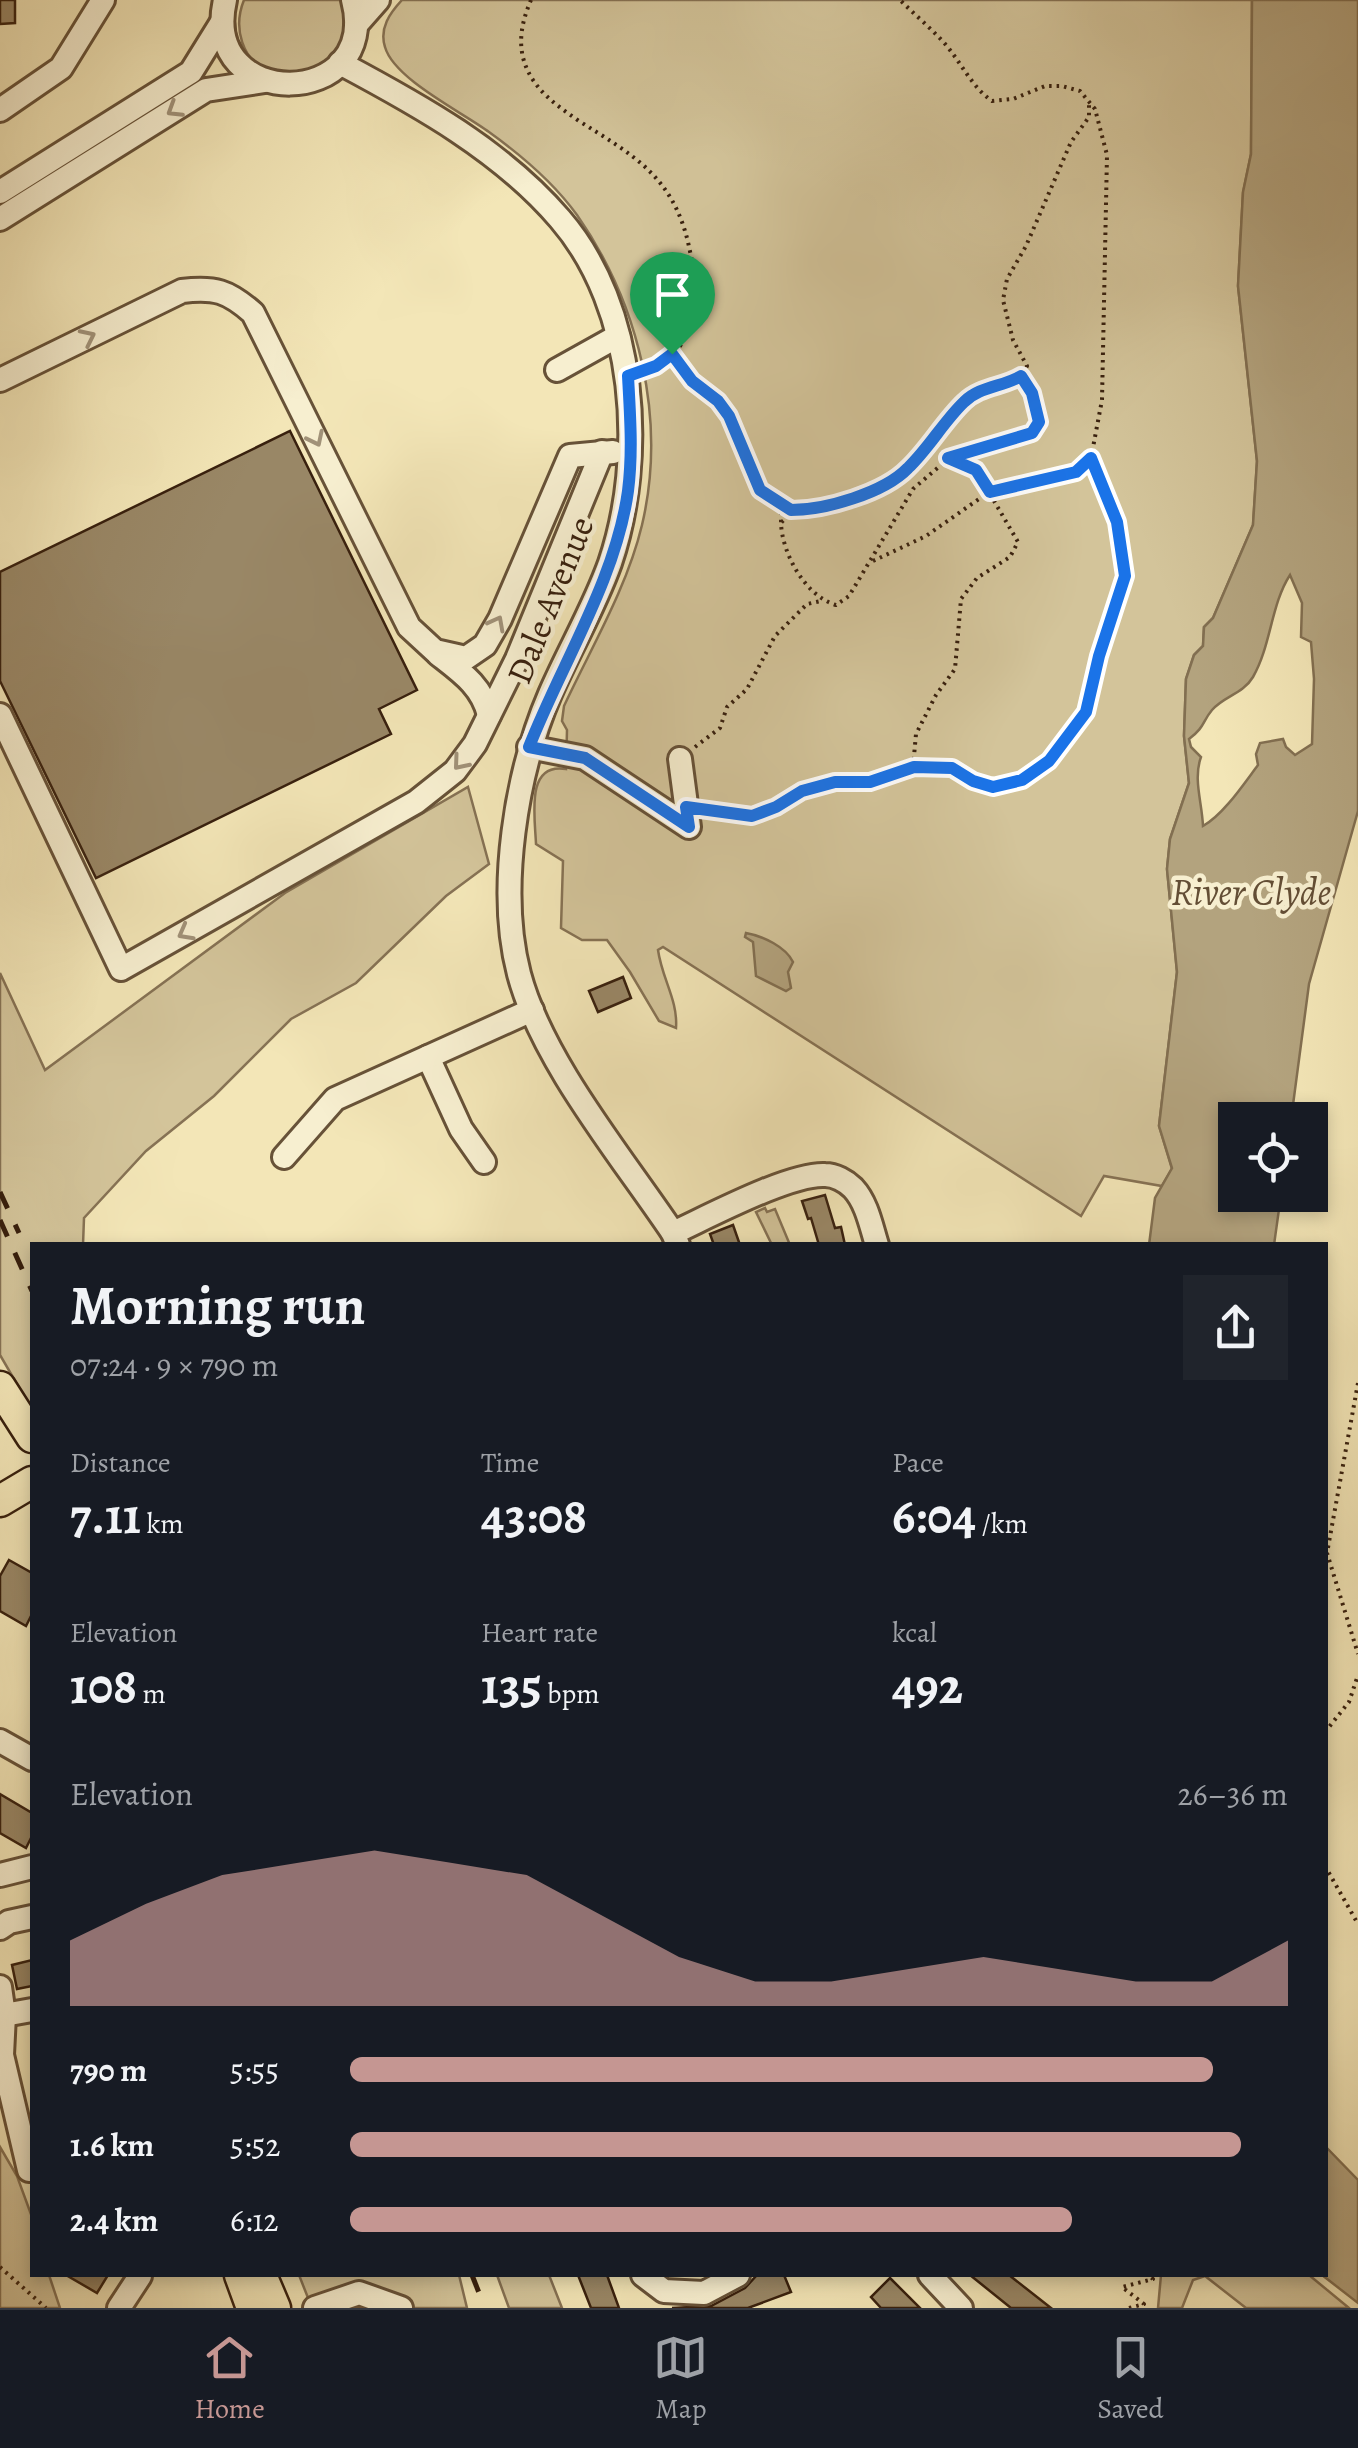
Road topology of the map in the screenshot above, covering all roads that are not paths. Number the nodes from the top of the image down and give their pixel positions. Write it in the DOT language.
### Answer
graph roads {
  1 [pos="103,0"];
  2 [pos="353,0"];
  3 [pos="378,0"];
  4 [pos="224,11"];
  5 [pos="356,25"];
  6 [pos="340,62"];
  7 [pos="265,82"];
  8 [pos="0,110"];
  9 [pos="0,192"];
  10 [pos="0,219"];
  11 [pos="618,336"];
  12 [pos="557,370"];
  13 [pos="0,380"];
  14 [pos="632,450"];
  15 [pos="602,452"];
  16 [pos="436,651"];
  17 [pos="0,715"];
  18 [pos="490,715"];
  19 [pos="529,747"];
  20 [pos="680,759"];
  21 [pos="532,1010"];
  22 [pos="428,1057"];
  23 [pos="284,1157"];
  24 [pos="484,1162"];
  25 [pos="675,1239"];
  26 [pos="875,1242"];
  27 [pos="0,1387"];
  28 [pos="30,1434"];
  29 [pos="30,1483"];
  30 [pos="0,1502"];
  31 [pos="0,1741"];
  32 [pos="30,1758"];
  33 [pos="30,1868"];
  34 [pos="0,1875"];
  35 [pos="30,1917"];
  36 [pos="0,1928"];
  37 [pos="0,1987"];
  38 [pos="30,2010"];
  39 [pos="4,2016"];
  40 [pos="29,2170"];
  41 [pos="139,2277"];
  42 [pos="241,2277"];
  43 [pos="262,2277"];
  44 [pos="646,2277"];
  45 [pos="734,2277"];
  46 [pos="932,2277"];
  47 [pos="119,2308"];
  48 [pos="252,2308"];
  49 [pos="275,2308"];
  50 [pos="315,2308"];
  51 [pos="401,2308"];
  52 [pos="961,2308"];
  1 -- 8 [label="street"];
  2 -- 5 [label="street"];
  3 -- 5 [label="street"];
  4 -- 7 [label="street"];
  4 -- 9 [label="street"];
  5 -- 6 [label="street"];
  6 -- 7 [label="street"];
  6 -- 11 [label="street, Dale Avenue"];
  7 -- 10 [label="street, one-way"];
  11 -- 12 [label="street"];
  11 -- 14 [label="street, Dale Avenue"];
  13 -- 16 [label="street, one-way"];
  14 -- 15 [label="street"];
  14 -- 19 [label="street, Dale Avenue"];
  16 -- 15 [label="street, one-way"];
  15 -- 18 [label="street"];
  16 -- 18 [label="street"];
  18 -- 17 [label="street, one-way"];
  19 -- 20 [label="street"];
  19 -- 21 [label="street, Dale Avenue"];
  21 -- 22 [label="street"];
  21 -- 25 [label="street, Dale Avenue"];
  22 -- 23 [label="street"];
  22 -- 24 [label="street"];
  25 -- 26 [label="street"];
  27 -- 28 [label="main road"];
  29 -- 30 [label="main road"];
  31 -- 32 [label="street"];
  33 -- 34 [label="street"];
  35 -- 36 [label="street"];
  37 -- 39 [label="street"];
  38 -- 39 [label="street"];
  39 -- 40 [label="street"];
  41 -- 47 [label="street"];
  42 -- 48 [label="main road"];
  43 -- 49 [label="main road"];
  44 -- 45 [label="street"];
  46 -- 52 [label="street"];
  50 -- 51 [label="street"];
}
